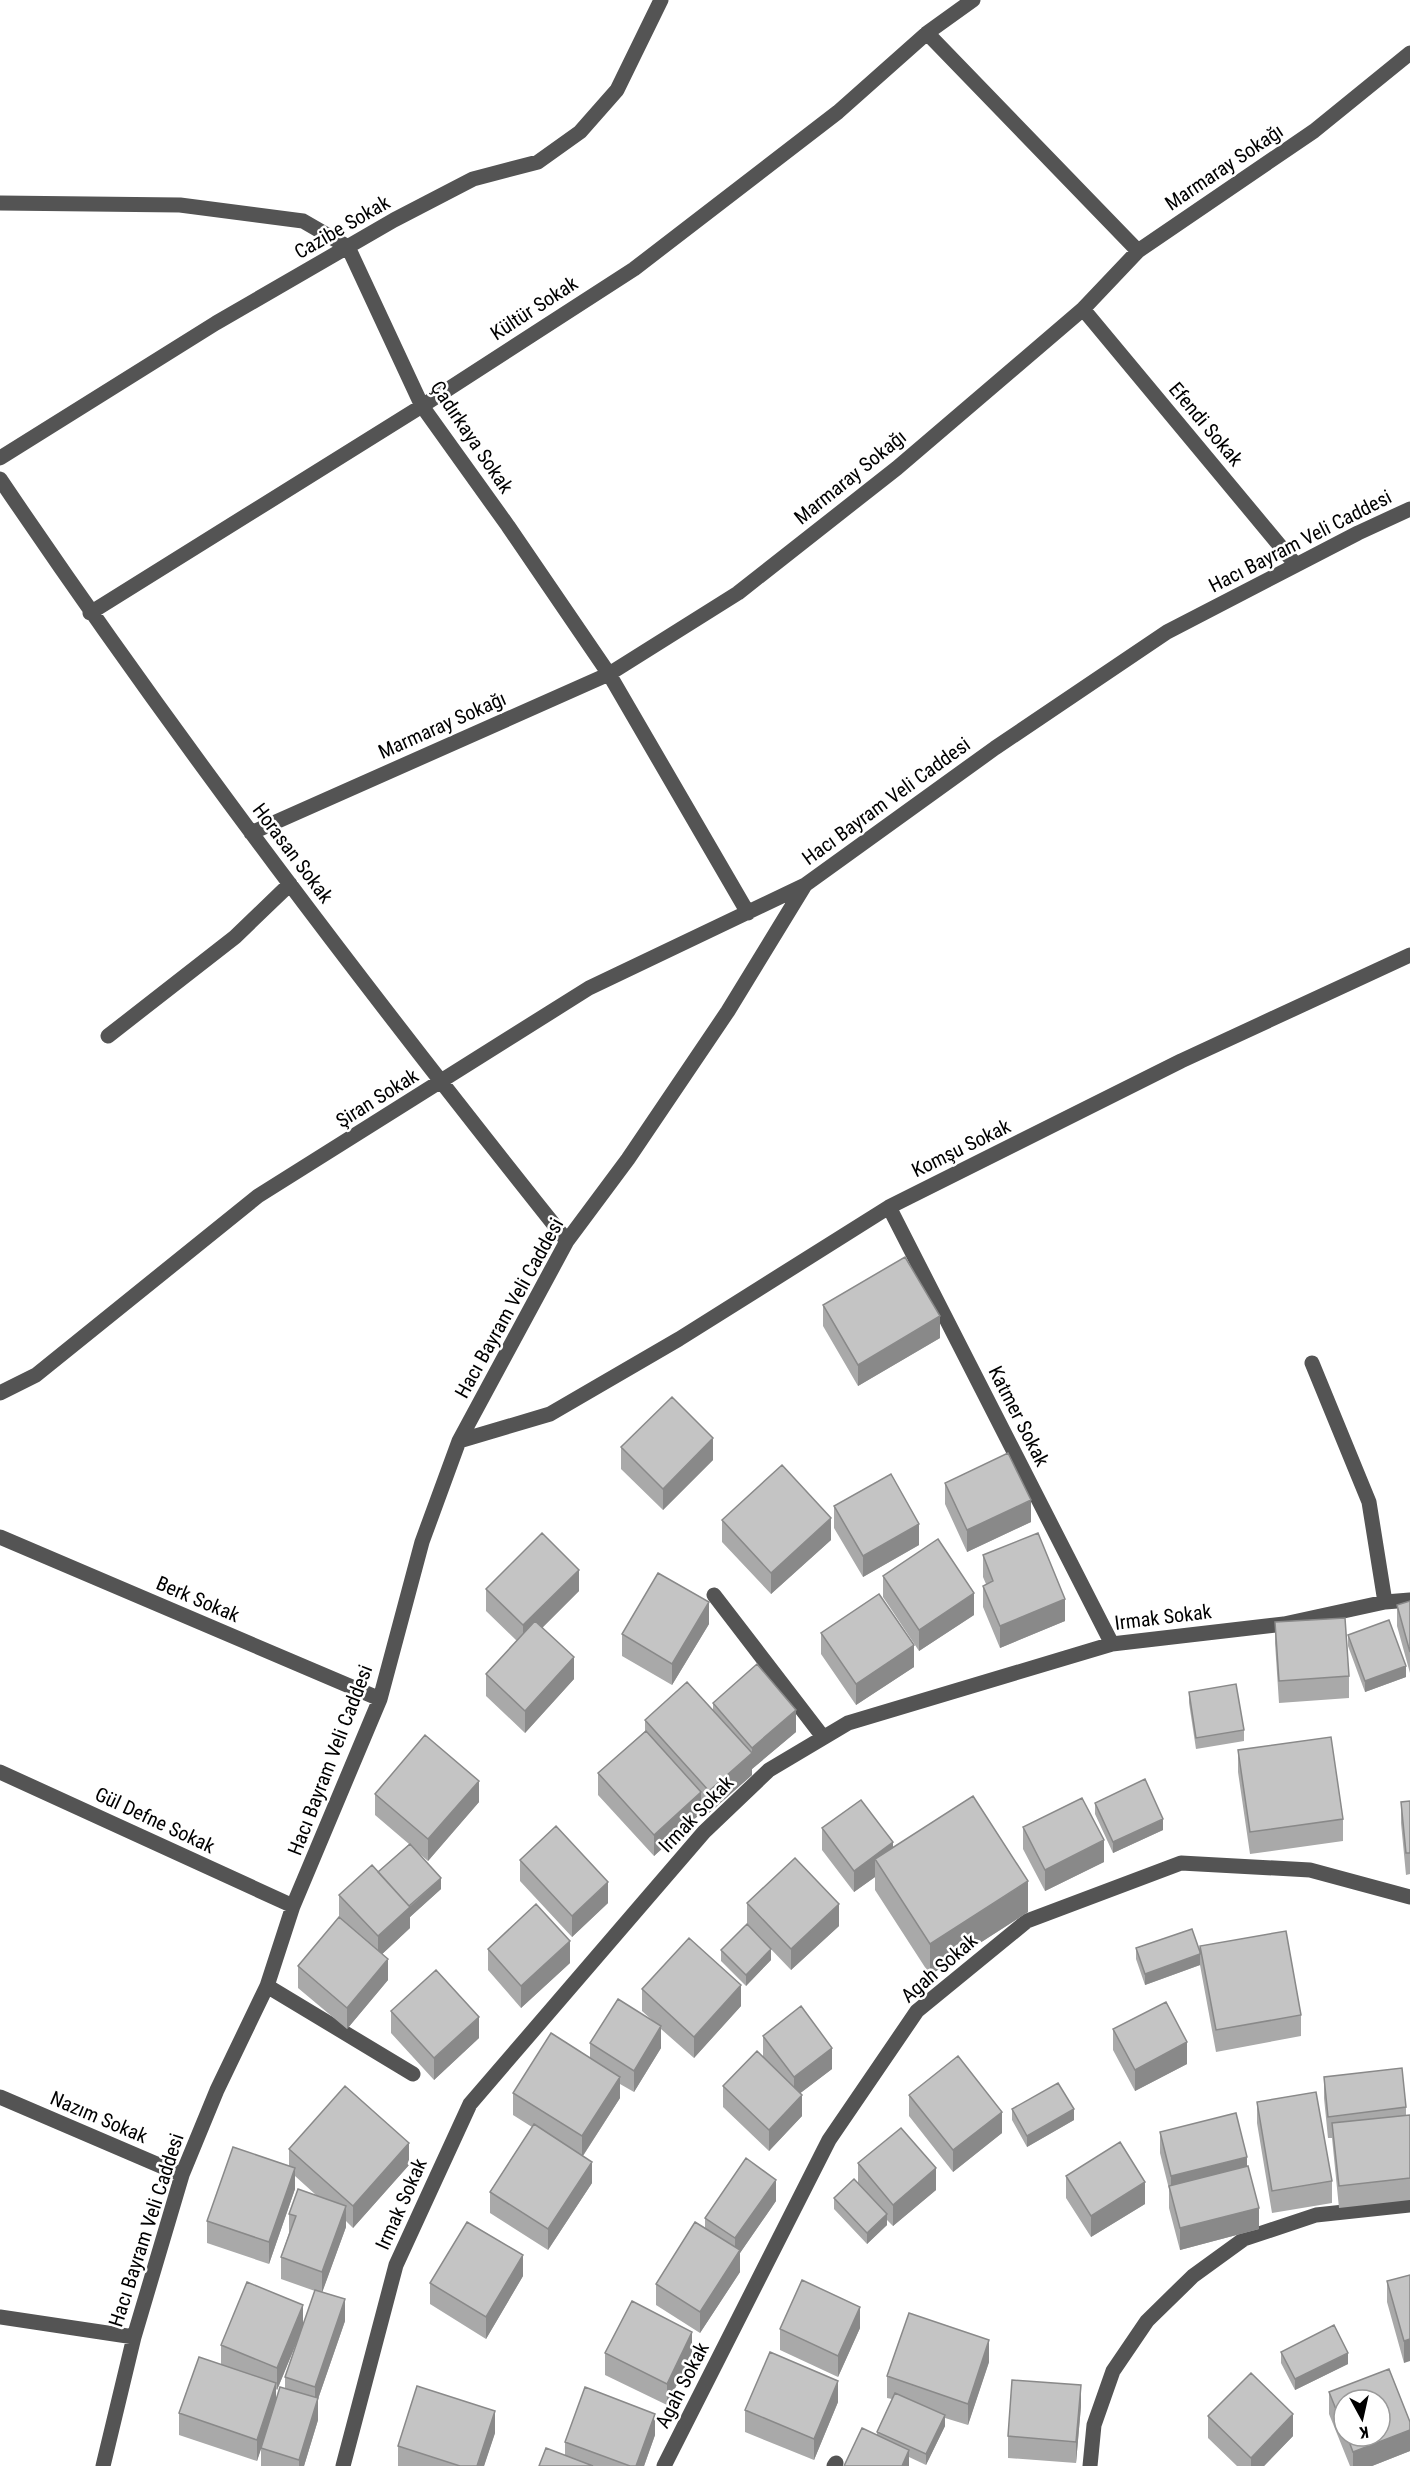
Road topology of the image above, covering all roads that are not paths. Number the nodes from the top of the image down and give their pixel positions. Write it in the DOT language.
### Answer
graph roads {
  1 [pos="973,0"];
  2 [pos="657,3"];
  3 [pos="927,33"];
  4 [pos="1410,53"];
  5 [pos="0,203"];
  6 [pos="348,247"];
  7 [pos="1138,251"];
  8 [pos="1083,309"];
  9 [pos="422,406"];
  10 [pos="0,458"];
  11 [pos="0,479"];
  12 [pos="1410,509"];
  13 [pos="1296,565"];
  14 [pos="90,613"];
  15 [pos="609,674"];
  16 [pos="251,833"];
  17 [pos="290,884"];
  18 [pos="805,885"];
  19 [pos="748,913"];
  20 [pos="1410,955"];
  21 [pos="108,1036"];
  22 [pos="441,1083"];
  23 [pos="889,1207"];
  24 [pos="567,1241"];
  25 [pos="1312,1363"];
  26 [pos="0,1393"];
  27 [pos="459,1441"];
  28 [pos="0,1537"];
  29 [pos="714,1595"];
  30 [pos="1410,1600"];
  31 [pos="1385,1602"];
  32 [pos="1112,1644"];
  33 [pos="380,1699"];
  34 [pos="823,1737"];
  35 [pos="0,1772"];
  36 [pos="1410,1897"];
  37 [pos="293,1906"];
  38 [pos="267,1986"];
  39 [pos="413,2074"];
  40 [pos="0,2097"];
  41 [pos="182,2175"];
  42 [pos="1410,2205"];
  43 [pos="0,2317"];
  44 [pos="134,2337"];
  45 [pos="103,2466"];
  46 [pos="343,2466"];
  47 [pos="664,2466"];
  48 [pos="1090,2466"];
  1 -- 3 [label="street, Kültür Sokak"];
  2 -- 6 [label="street, Cazibe Sokak"];
  3 -- 7 [label="street"];
  3 -- 9 [label="street, Kültür Sokak"];
  4 -- 7 [label="street, Marmaray Sokağı"];
  5 -- 6 [label="street"];
  6 -- 9 [label="street, Çadırkaya Sokak"];
  6 -- 10 [label="street, Cazibe Sokak"];
  7 -- 8 [label="street, Marmaray Sokağı"];
  8 -- 13 [label="street, Efendi Sokak"];
  8 -- 15 [label="street, Marmaray Sokağı"];
  9 -- 14 [label="street, Kültür Sokak"];
  9 -- 15 [label="street, Çadırkaya Sokak"];
  11 -- 14 [label="street, Horasan Sokak"];
  12 -- 13 [label="street, Hacı Bayram Veli Caddesi"];
  13 -- 18 [label="street, Hacı Bayram Veli Caddesi"];
  14 -- 16 [label="street, Horasan Sokak"];
  15 -- 16 [label="street, Marmaray Sokağı"];
  15 -- 19 [label="street, Çadırkaya Sokak"];
  16 -- 17 [label="street, Horasan Sokak"];
  17 -- 21 [label="street"];
  17 -- 22 [label="street, Horasan Sokak"];
  18 -- 19 [label="street, Şiran Sokak"];
  18 -- 24 [label="street, Hacı Bayram Veli Caddesi"];
  19 -- 22 [label="street, Şiran Sokak"];
  20 -- 23 [label="street, Komşu Sokak"];
  22 -- 24 [label="street, Horasan Sokak"];
  22 -- 26 [label="street, Şiran Sokak"];
  23 -- 27 [label="street, Komşu Sokak"];
  23 -- 32 [label="street, Katmer Sokak"];
  24 -- 27 [label="street, Hacı Bayram Veli Caddesi"];
  25 -- 31 [label="street"];
  27 -- 33 [label="street, Hacı Bayram Veli Caddesi"];
  28 -- 33 [label="street, Berk Sokak"];
  29 -- 34 [label="street"];
  30 -- 31 [label="street, Irmak Sokak"];
  31 -- 32 [label="street, Irmak Sokak"];
  32 -- 34 [label="street, Irmak Sokak"];
  33 -- 37 [label="street, Hacı Bayram Veli Caddesi"];
  34 -- 46 [label="street, Irmak Sokak"];
  35 -- 37 [label="street, Gül Defne Sokak"];
  36 -- 47 [label="street, Agah Sokak"];
  37 -- 38 [label="street, Hacı Bayram Veli Caddesi"];
  38 -- 39 [label="street"];
  38 -- 41 [label="street, Hacı Bayram Veli Caddesi"];
  40 -- 41 [label="street, Nazım Sokak"];
  41 -- 44 [label="street, Hacı Bayram Veli Caddesi"];
  42 -- 48 [label="street"];
  43 -- 44 [label="street"];
  44 -- 45 [label="street, Hacı Bayram Veli Caddesi"];
}
